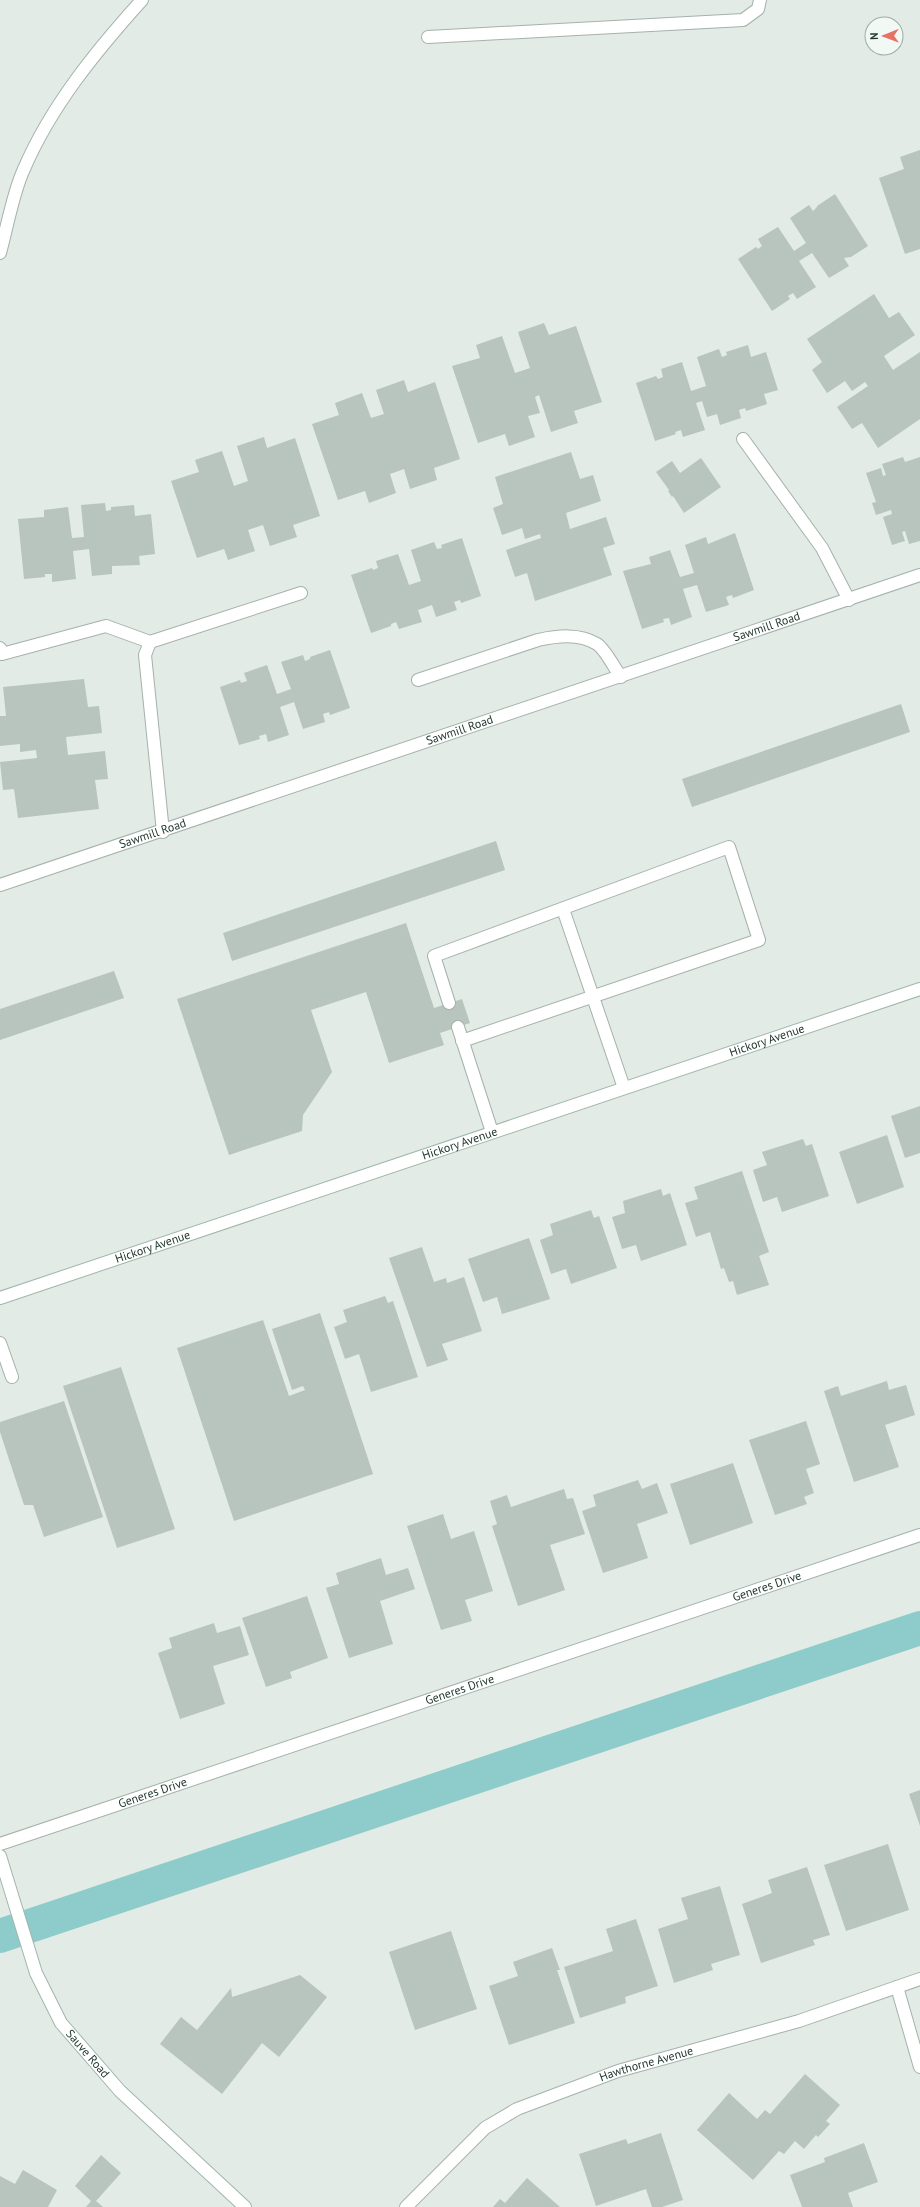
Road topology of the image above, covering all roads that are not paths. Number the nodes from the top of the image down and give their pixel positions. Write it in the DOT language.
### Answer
graph roads {
  1 [pos="142,0"];
  2 [pos="760,0"];
  3 [pos="428,37"];
  4 [pos="0,253"];
  5 [pos="743,439"];
  6 [pos="919,578"];
  7 [pos="301,593"];
  8 [pos="849,600"];
  9 [pos="150,642"];
  10 [pos="0,648"];
  11 [pos="621,677"];
  12 [pos="418,680"];
  13 [pos="163,832"];
  14 [pos="0,885"];
  15 [pos="564,909"];
  16 [pos="920,989"];
  17 [pos="593,997"];
  18 [pos="449,1003"];
  19 [pos="458,1027"];
  20 [pos="462,1041"];
  21 [pos="624,1088"];
  22 [pos="492,1132"];
  23 [pos="0,1298"];
  24 [pos="0,1343"];
  25 [pos="12,1376"];
  26 [pos="920,1535"];
  27 [pos="0,1844"];
  28 [pos="0,1856"];
  29 [pos="920,1979"];
  30 [pos="897,1987"];
  31 [pos="920,2067"];
  32 [pos="245,2207"];
  33 [pos="406,2207"];
  1 -- 4 [label="street"];
  2 -- 3 [label="street"];
  5 -- 8 [label="street"];
  6 -- 8 [label="street, Sawmill Road"];
  7 -- 9 [label="street"];
  8 -- 11 [label="street, Sawmill Road"];
  9 -- 10 [label="street"];
  9 -- 13 [label="street"];
  11 -- 12 [label="street"];
  11 -- 13 [label="street, Sawmill Road"];
  13 -- 14 [label="street, Sawmill Road"];
  15 -- 17 [label="street"];
  15 -- 17 [label="street"];
  15 -- 18 [label="street"];
  16 -- 21 [label="street, Hickory Avenue"];
  17 -- 20 [label="street"];
  17 -- 21 [label="street"];
  19 -- 20 [label="street"];
  20 -- 22 [label="street"];
  21 -- 22 [label="street, Hickory Avenue"];
  22 -- 23 [label="street, Hickory Avenue"];
  24 -- 25 [label="street"];
  26 -- 27 [label="street, Generes Drive"];
  28 -- 32 [label="street, Sauve Road"];
  29 -- 30 [label="street, Hawthorne Avenue"];
  30 -- 31 [label="street"];
  30 -- 33 [label="street, Hawthorne Avenue"];
}
